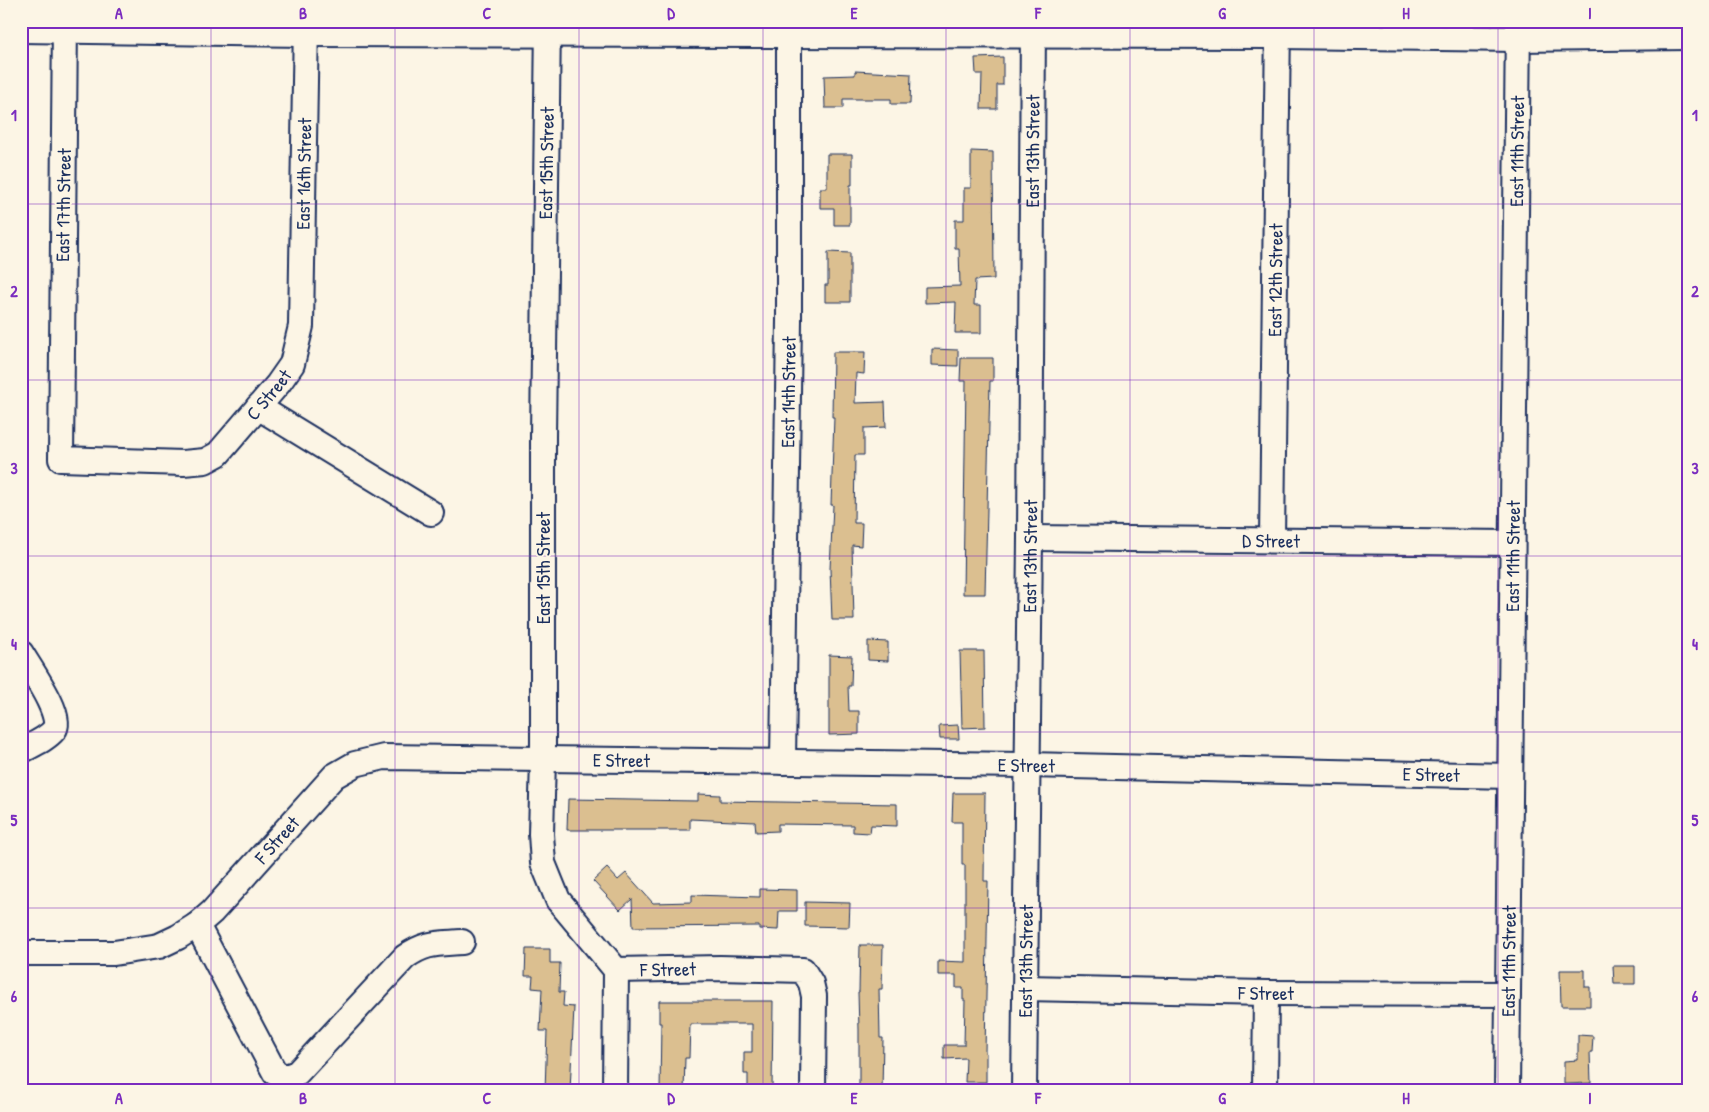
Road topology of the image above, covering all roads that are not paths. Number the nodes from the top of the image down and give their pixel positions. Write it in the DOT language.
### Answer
graph roads {
  1 [pos="65,26"];
  2 [pos="306,28"];
  3 [pos="548,28"];
  4 [pos="789,28"];
  5 [pos="1033,28"];
  6 [pos="1278,29"];
  7 [pos="21,30"];
  8 [pos="1518,30"];
  9 [pos="1688,37"];
  10 [pos="301,326"];
  11 [pos="258,406"];
  12 [pos="218,454"];
  13 [pos="431,513"];
  14 [pos="1030,538"];
  15 [pos="1272,539"];
  16 [pos="1511,543"];
  17 [pos="21,654"];
  18 [pos="21,751"];
  19 [pos="543,759"];
  20 [pos="782,762"];
  21 [pos="1028,765"];
  22 [pos="1510,776"];
  23 [pos="197,925"];
  24 [pos="462,942"];
  25 [pos="21,953"];
  26 [pos="616,970"];
  27 [pos="1025,988"];
  28 [pos="1266,993"];
  29 [pos="1508,994"];
  30 [pos="615,1091"];
  31 [pos="813,1091"];
  32 [pos="1024,1091"];
  33 [pos="1265,1091"];
  34 [pos="1507,1091"];
  1 -- 2 [label="street"];
  1 -- 7 [label="street"];
  1 -- 12 [label="street, East 17th Street"];
  2 -- 3 [label="street"];
  2 -- 10 [label="street, East 16th Street"];
  3 -- 4 [label="street"];
  3 -- 19 [label="street, East 15th Street"];
  4 -- 5 [label="street"];
  4 -- 20 [label="street, East 14th Street"];
  5 -- 6 [label="street"];
  5 -- 14 [label="street, East 13th Street"];
  6 -- 8 [label="street"];
  6 -- 15 [label="street, East 12th Street"];
  8 -- 9 [label="street"];
  8 -- 16 [label="street, East 11th Street"];
  10 -- 11 [label="street, C Street"];
  11 -- 12 [label="street, C Street"];
  11 -- 13 [label="street"];
  14 -- 15 [label="street, D Street"];
  14 -- 21 [label="street, East 13th Street"];
  15 -- 16 [label="street, D Street"];
  16 -- 22 [label="street, East 11th Street"];
  17 -- 18 [label="street"];
  19 -- 20 [label="street, E Street"];
  19 -- 23 [label="street, F Street"];
  19 -- 26 [label="street, East 15th Street"];
  20 -- 21 [label="street, E Street"];
  21 -- 22 [label="street, E Street"];
  21 -- 27 [label="street, East 13th Street"];
  22 -- 29 [label="street, East 11th Street"];
  23 -- 24 [label="street"];
  23 -- 25 [label="street, F Street"];
  26 -- 30 [label="street"];
  26 -- 31 [label="street, F Street"];
  27 -- 28 [label="street, F Street"];
  27 -- 32 [label="street, East 13th Street"];
  28 -- 29 [label="street, F Street"];
  28 -- 33 [label="street"];
  29 -- 34 [label="street, East 11th Street"];
}
